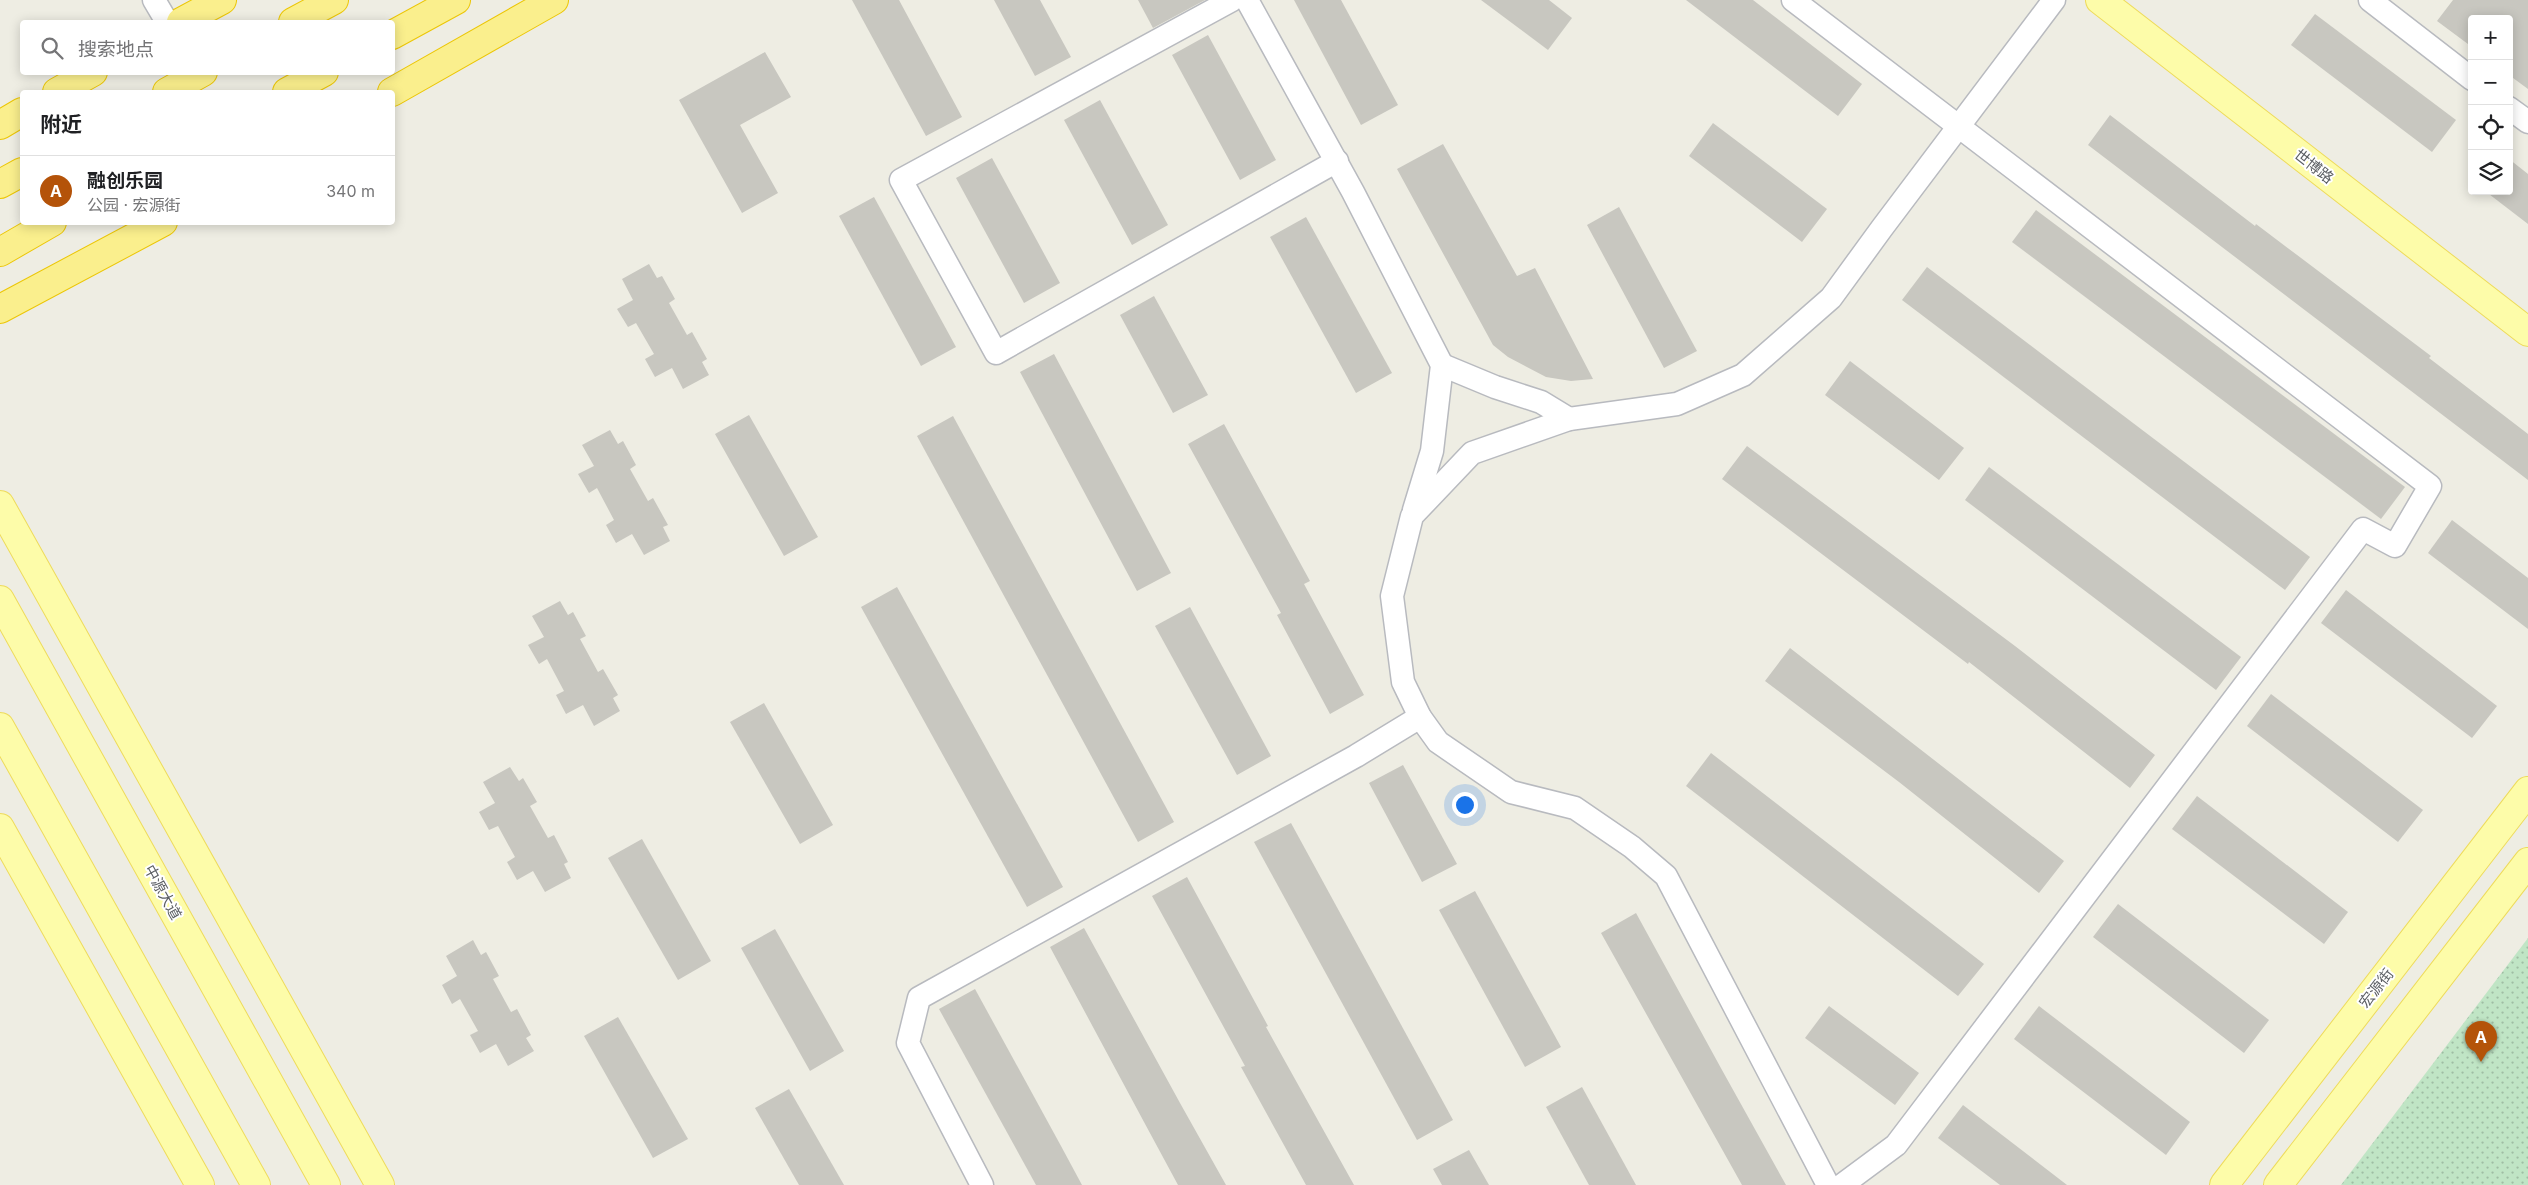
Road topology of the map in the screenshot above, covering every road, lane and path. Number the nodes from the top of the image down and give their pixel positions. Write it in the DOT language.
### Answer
graph roads {
  1 [pos="154,0"];
  2 [pos="222,0"];
  3 [pos="334,0"];
  4 [pos="456,0"];
  5 [pos="554,0"];
  6 [pos="1232,0"];
  7 [pos="1248,0"];
  8 [pos="1793,0"];
  9 [pos="2054,0"];
  10 [pos="2100,0"];
  11 [pos="2124,0"];
  12 [pos="2370,0"];
  13 [pos="166,20"];
  14 [pos="185,20"];
  15 [pos="298,20"];
  16 [pos="395,33"];
  17 [pos="88,75"];
  18 [pos="198,75"];
  19 [pos="318,75"];
  20 [pos="2468,76"];
  21 [pos="61,90"];
  22 [pos="171,90"];
  23 [pos="291,90"];
  24 [pos="395,90"];
  25 [pos="2513,111"];
  26 [pos="20,113"];
  27 [pos="2528,122"];
  28 [pos="0,125"];
  29 [pos="1958,126"];
  30 [pos="1337,161"];
  31 [pos="20,173"];
  32 [pos="0,184"];
  33 [pos="47,225"];
  34 [pos="157,225"];
  35 [pos="0,252"];
  36 [pos="0,309"];
  37 [pos="2528,310"];
  38 [pos="2528,332"];
  39 [pos="1442,365"];
  40 [pos="1568,419"];
  41 [pos="0,505"];
  42 [pos="1412,516"];
  43 [pos="0,600"];
  44 [pos="1420,717"];
  45 [pos="0,727"];
  46 [pos="2528,791"];
  47 [pos="0,828"];
  48 [pos="2528,862"];
  49 [pos="200,1185"];
  50 [pos="256,1185"];
  51 [pos="326,1185"];
  52 [pos="380,1185"];
  53 [pos="982,1185"];
  54 [pos="1828,1185"];
  55 [pos="1842,1185"];
  56 [pos="2224,1185"];
  57 [pos="2278,1185"];
  1 -- 13 [label="street"];
  2 -- 14 [label="highway"];
  3 -- 15 [label="highway"];
  4 -- 16 [label="highway"];
  5 -- 24 [label="highway"];
  6 -- 30 [label="street"];
  7 -- 30 [label="street"];
  8 -- 29 [label="street"];
  9 -- 29 [label="street"];
  10 -- 38 [label="main road, 世博路"];
  11 -- 37 [label="main road, 世博路"];
  12 -- 20 [label="street"];
  17 -- 21 [label="highway"];
  18 -- 22 [label="highway"];
  19 -- 23 [label="highway"];
  25 -- 27 [label="street"];
  26 -- 28 [label="highway"];
  29 -- 40 [label="street"];
  29 -- 55 [label="street"];
  30 -- 39 [label="street"];
  31 -- 32 [label="highway"];
  33 -- 35 [label="highway"];
  34 -- 36 [label="highway"];
  39 -- 40 [label="street"];
  39 -- 42 [label="street"];
  40 -- 42 [label="street"];
  41 -- 52 [label="main road"];
  42 -- 44 [label="street"];
  43 -- 51 [label="main road, 中源大道"];
  44 -- 53 [label="street"];
  44 -- 54 [label="street"];
  45 -- 50 [label="main road"];
  46 -- 56 [label="main road, 宏源街"];
  47 -- 49 [label="main road"];
  48 -- 57 [label="main road"];
}
